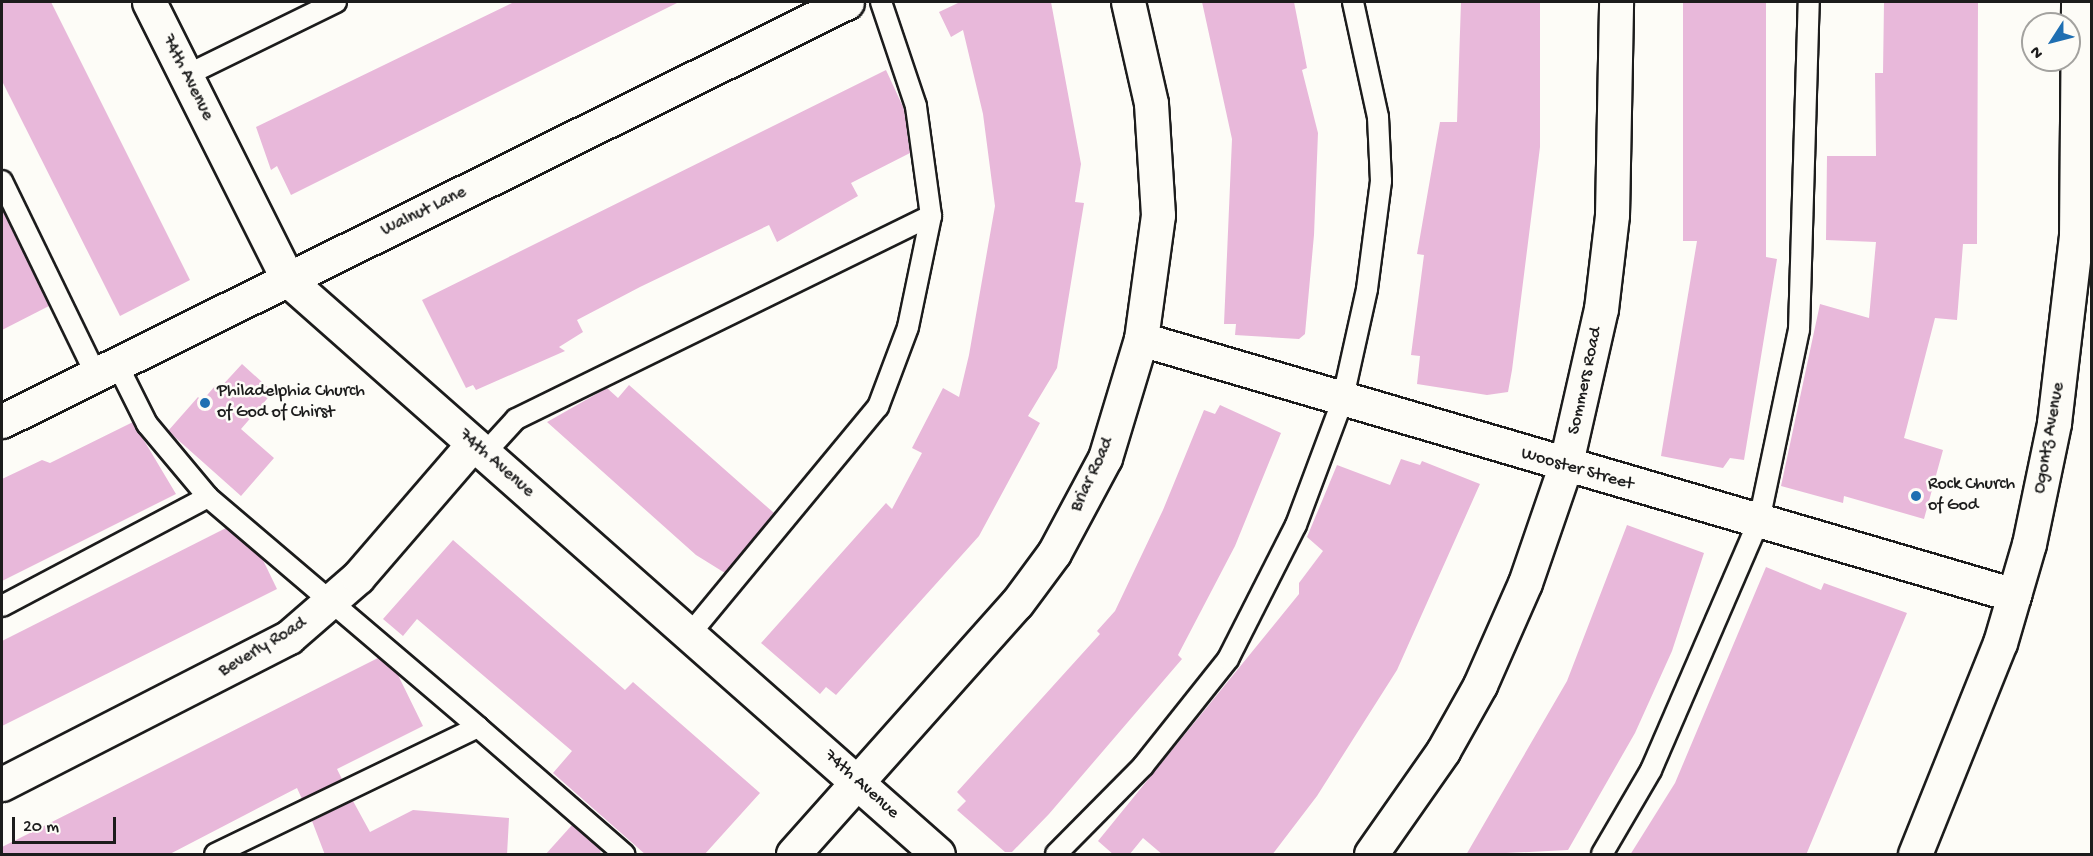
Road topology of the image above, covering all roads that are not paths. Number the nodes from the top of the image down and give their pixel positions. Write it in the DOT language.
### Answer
graph roads {
  1 [pos="149,2"];
  2 [pos="336,2"];
  3 [pos="847,2"];
  4 [pos="881,2"];
  5 [pos="1128,2"];
  6 [pos="1353,2"];
  7 [pos="1616,2"];
  8 [pos="1809,2"];
  9 [pos="2078,2"];
  10 [pos="187,75"];
  11 [pos="2,181"];
  12 [pos="931,216"];
  13 [pos="2084,236"];
  14 [pos="288,279"];
  15 [pos="1141,339"];
  16 [pos="106,369"];
  17 [pos="1342,402"];
  18 [pos="2,421"];
  19 [pos="478,449"];
  20 [pos="1565,467"];
  21 [pos="208,497"];
  22 [pos="1759,521"];
  23 [pos="2014,595"];
  24 [pos="334,600"];
  25 [pos="2,606"];
  26 [pos="690,634"];
  27 [pos="478,727"];
  28 [pos="859,782"];
  29 [pos="2,784"];
  30 [pos="215,855"];
  31 [pos="624,855"];
  32 [pos="793,855"];
  33 [pos="938,855"];
  34 [pos="1056,855"];
  35 [pos="1371,855"];
  36 [pos="1602,855"];
  37 [pos="1916,855"];
  1 -- 10 [label="street, 74th Avenue"];
  2 -- 10 [label="lane"];
  3 -- 14 [label="street, Walnut Lane"];
  4 -- 12 [label="lane"];
  5 -- 15 [label="street, Briar Road"];
  6 -- 17 [label="lane"];
  7 -- 20 [label="street, Sommers Road"];
  8 -- 22 [label="lane"];
  9 -- 13 [label="street, Ogontz Avenue"];
  10 -- 14 [label="street, 74th Avenue"];
  11 -- 16 [label="lane"];
  12 -- 19 [label="lane"];
  12 -- 26 [label="lane"];
  13 -- 23 [label="street, Ogontz Avenue"];
  14 -- 16 [label="street, Walnut Lane"];
  14 -- 19 [label="street, 74th Avenue"];
  15 -- 17 [label="street, Wooster Street"];
  15 -- 28 [label="street, Briar Road"];
  16 -- 18 [label="street, Walnut Lane"];
  16 -- 21 [label="lane"];
  17 -- 20 [label="street, Wooster Street"];
  17 -- 34 [label="lane"];
  19 -- 24 [label="street, Beverly Road"];
  19 -- 26 [label="street, 74th Avenue"];
  20 -- 22 [label="street, Wooster Street"];
  20 -- 35 [label="street, Sommers Road"];
  21 -- 24 [label="lane"];
  21 -- 25 [label="lane"];
  22 -- 23 [label="street, Wooster Street"];
  22 -- 36 [label="lane"];
  23 -- 37 [label="street, Ogontz Avenue"];
  24 -- 27 [label="lane"];
  24 -- 29 [label="street, Beverly Road"];
  26 -- 28 [label="street, 74th Avenue"];
  27 -- 30 [label="lane"];
  27 -- 31 [label="lane"];
  28 -- 32 [label="street, Briar Road"];
  28 -- 33 [label="street, 74th Avenue"];
}
